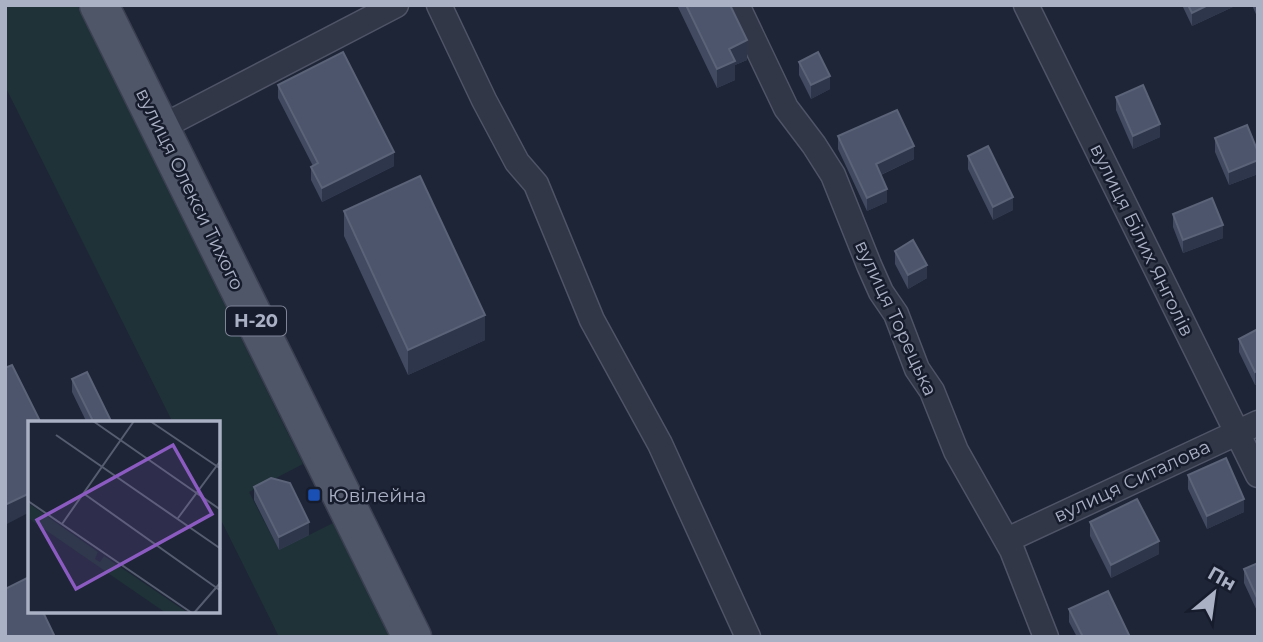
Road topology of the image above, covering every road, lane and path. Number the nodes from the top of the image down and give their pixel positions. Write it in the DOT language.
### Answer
graph roads {
  1 [pos="99,5"];
  2 [pos="396,5"];
  3 [pos="439,5"];
  4 [pos="737,5"];
  5 [pos="1026,5"];
  6 [pos="160,128"];
  7 [pos="1247,428"];
  8 [pos="1258,475"];
  9 [pos="1007,540"];
  10 [pos="412,637"];
  11 [pos="748,637"];
  12 [pos="1046,637"];
  1 -- 6 [label="main road, вулиця Олекси Тихого / Н-20"];
  2 -- 6 [label="street"];
  3 -- 11 [label="street"];
  4 -- 9 [label="street, вулиця Торецька"];
  5 -- 7 [label="street, вулиця Білих Янголів"];
  6 -- 10 [label="main road, вулиця Олекси Тихого / Н-20"];
  7 -- 8 [label="street, вулиця Білих Янголів"];
  7 -- 9 [label="street, вулиця Ситалова"];
  9 -- 12 [label="street, вулиця Торецька"];
}
